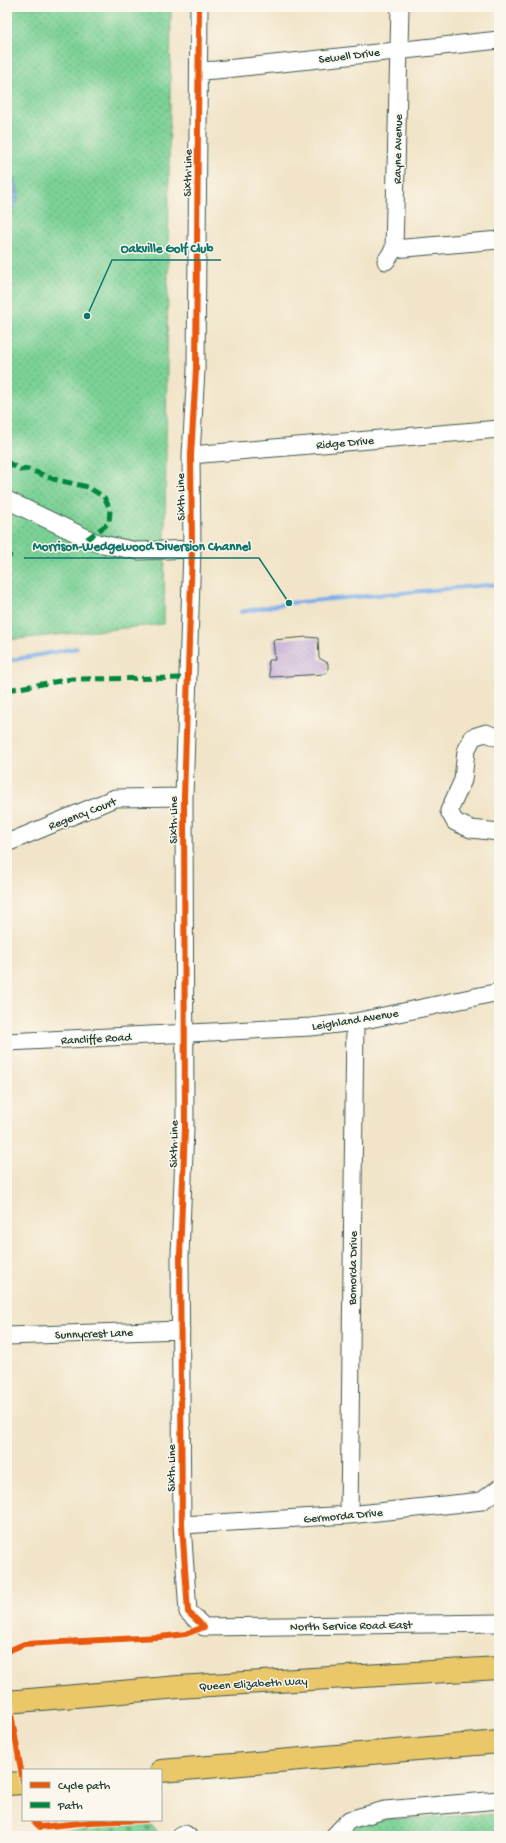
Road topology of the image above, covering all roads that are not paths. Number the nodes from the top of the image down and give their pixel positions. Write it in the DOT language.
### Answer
graph roads {
  1 [pos="199,7"];
  2 [pos="400,7"];
  3 [pos="499,40"];
  4 [pos="399,49"];
  5 [pos="199,71"];
  6 [pos="499,240"];
  7 [pos="499,429"];
  8 [pos="191,455"];
  9 [pos="7,500"];
  10 [pos="192,549"];
  11 [pos="499,738"];
  12 [pos="184,797"];
  13 [pos="499,832"];
  14 [pos="7,843"];
  15 [pos="499,992"];
  16 [pos="355,1022"];
  17 [pos="185,1033"];
  18 [pos="7,1042"];
  19 [pos="181,1330"];
  20 [pos="7,1336"];
  21 [pos="499,1488"];
  22 [pos="349,1515"];
  23 [pos="182,1525"];
  24 [pos="499,1623"];
  25 [pos="204,1627"];
  26 [pos="499,1668"];
  27 [pos="15,1701"];
  28 [pos="499,1742"];
  29 [pos="162,1771"];
  30 [pos="22,1783"];
  31 [pos="7,1784"];
  32 [pos="499,1800"];
  33 [pos="334,1836"];
  1 -- 5 [label="street, Sixth Line"];
  2 -- 4 [label="street, Rayne Avenue"];
  3 -- 4 [label="street, Sewell Drive"];
  4 -- 5 [label="street, Sewell Drive"];
  4 -- 6 [label="street, Rayne Avenue"];
  5 -- 8 [label="street, Sixth Line"];
  7 -- 8 [label="street, Ridge Drive"];
  8 -- 10 [label="street, Sixth Line"];
  9 -- 10 [label="street"];
  10 -- 12 [label="street, Sixth Line"];
  11 -- 13 [label="street"];
  12 -- 14 [label="street, Regency Court"];
  12 -- 17 [label="street, Sixth Line"];
  15 -- 16 [label="street, Leighland Avenue"];
  16 -- 17 [label="street, Leighland Avenue"];
  16 -- 22 [label="street, Bomorda Drive"];
  17 -- 18 [label="street, Rancliffe Road"];
  17 -- 19 [label="street, Sixth Line"];
  19 -- 20 [label="street, Sunnycrest Lane"];
  19 -- 23 [label="street, Sixth Line"];
  21 -- 22 [label="street, Germorda Drive"];
  22 -- 23 [label="street, Germorda Drive"];
  23 -- 25 [label="street, Sixth Line"];
  24 -- 25 [label="street, North Service Road East"];
  26 -- 27 [label="highway, Queen Elizabeth Way"];
  28 -- 29 [label="highway"];
  30 -- 31 [label="highway"];
  32 -- 33 [label="street"];
}
